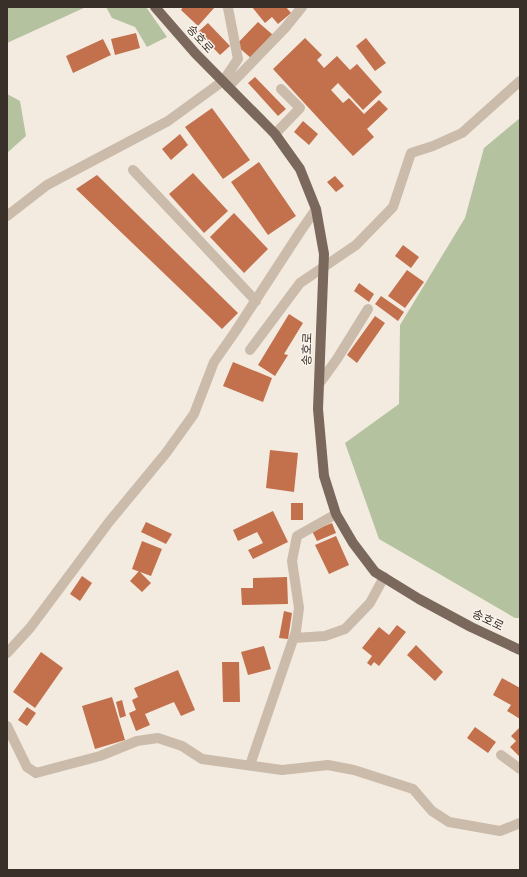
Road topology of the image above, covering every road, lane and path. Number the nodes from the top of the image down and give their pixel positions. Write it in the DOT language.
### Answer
graph roads {
  1 [pos="155,7"];
  2 [pos="302,7"];
  3 [pos="228,8"];
  4 [pos="520,81"];
  5 [pos="226,84"];
  6 [pos="281,89"];
  7 [pos="275,134"];
  8 [pos="133,170"];
  9 [pos="316,209"];
  10 [pos="7,216"];
  11 [pos="324,266"];
  12 [pos="256,301"];
  13 [pos="368,309"];
  14 [pos="250,350"];
  15 [pos="319,384"];
  16 [pos="336,514"];
  17 [pos="384,577"];
  18 [pos="294,638"];
  19 [pos="520,650"];
  20 [pos="7,653"];
  21 [pos="7,726"];
  22 [pos="501,755"];
  23 [pos="250,765"];
  24 [pos="520,769"];
  25 [pos="520,823"];
  1 -- 5 [label="main road, 송호로"];
  2 -- 5 [label="street"];
  3 -- 5 [label="street"];
  4 -- 11 [label="street"];
  5 -- 7 [label="main road, 송호로"];
  5 -- 10 [label="street"];
  6 -- 7 [label="street"];
  7 -- 9 [label="main road, 송호로"];
  8 -- 12 [label="street"];
  9 -- 11 [label="main road, 송호로"];
  9 -- 12 [label="street"];
  11 -- 14 [label="street"];
  11 -- 15 [label="main road, 송호로"];
  12 -- 20 [label="street"];
  13 -- 15 [label="street"];
  15 -- 16 [label="main road, 송호로"];
  16 -- 17 [label="main road, 송호로"];
  16 -- 18 [label="street"];
  17 -- 18 [label="street"];
  17 -- 19 [label="main road, 송호로"];
  18 -- 23 [label="street"];
  21 -- 23 [label="street"];
  22 -- 24 [label="street"];
  23 -- 25 [label="street"];
}
